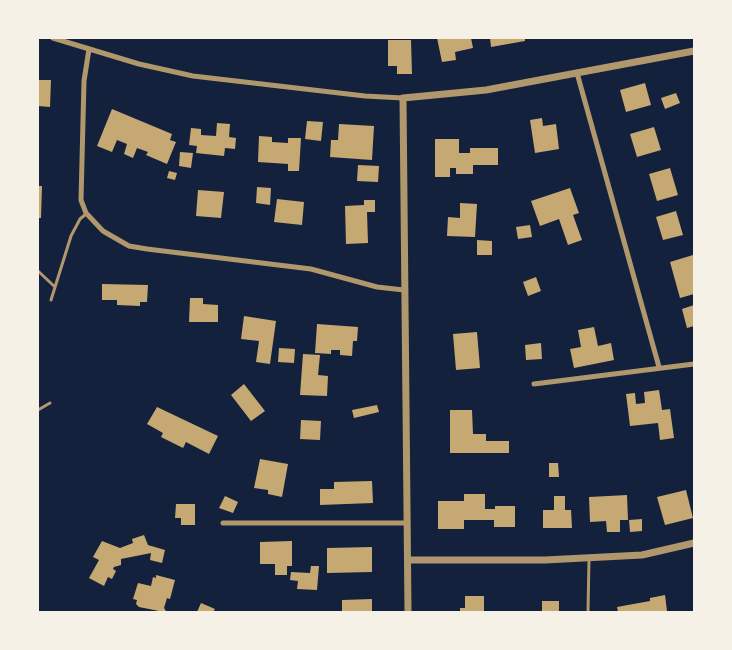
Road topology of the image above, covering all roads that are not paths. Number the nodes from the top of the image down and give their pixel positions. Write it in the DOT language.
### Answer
graph roads {
  1 [pos="53,38"];
  2 [pos="89,49"];
  3 [pos="694,51"];
  4 [pos="577,73"];
  5 [pos="404,98"];
  6 [pos="86,214"];
  7 [pos="38,271"];
  8 [pos="55,287"];
  9 [pos="404,290"];
  10 [pos="52,300"];
  11 [pos="694,364"];
  12 [pos="659,367"];
  13 [pos="534,384"];
  14 [pos="50,403"];
  15 [pos="38,410"];
  16 [pos="407,523"];
  17 [pos="223,524"];
  18 [pos="694,543"];
  19 [pos="589,558"];
  20 [pos="408,560"];
  21 [pos="408,612"];
  22 [pos="588,612"];
  1 -- 2 [label="street"];
  2 -- 5 [label="street"];
  2 -- 6 [label="street"];
  3 -- 4 [label="street"];
  4 -- 5 [label="street"];
  4 -- 12 [label="street"];
  5 -- 9 [label="street"];
  6 -- 8 [label="lane"];
  6 -- 9 [label="street"];
  7 -- 8 [label="lane"];
  8 -- 10 [label="lane"];
  9 -- 16 [label="street"];
  11 -- 12 [label="street"];
  12 -- 13 [label="street"];
  14 -- 15 [label="lane"];
  16 -- 17 [label="street"];
  16 -- 20 [label="street"];
  18 -- 19 [label="street"];
  19 -- 20 [label="street"];
  19 -- 22 [label="lane"];
  20 -- 21 [label="street"];
}
